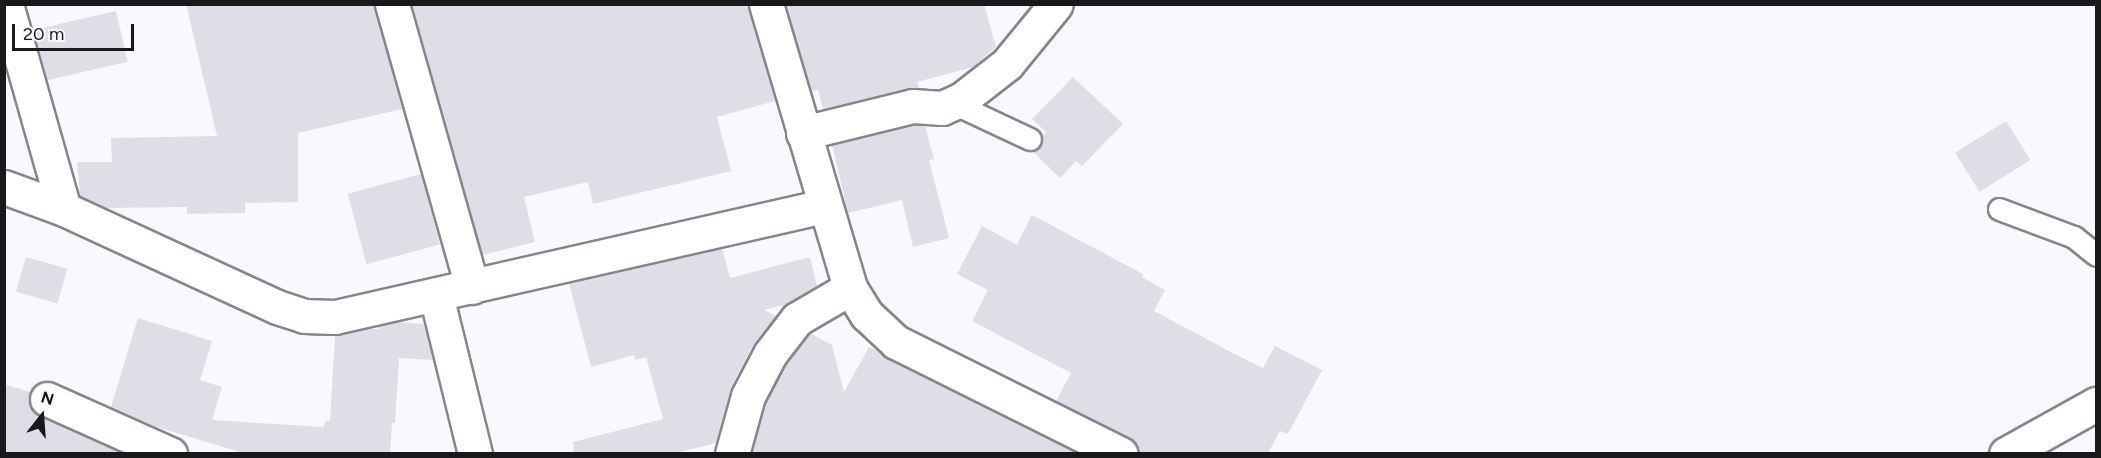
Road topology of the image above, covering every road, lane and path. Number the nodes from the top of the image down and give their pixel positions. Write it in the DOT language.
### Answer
graph roads {
  1 [pos="6,4"];
  2 [pos="392,4"];
  3 [pos="766,4"];
  4 [pos="1056,4"];
  5 [pos="953,103"];
  6 [pos="803,133"];
  7 [pos="1030,139"];
  8 [pos="4,187"];
  9 [pos="825,206"];
  10 [pos="1999,208"];
  11 [pos="64,209"];
  12 [pos="2097,255"];
  13 [pos="472,286"];
  14 [pos="850,288"];
  15 [pos="436,295"];
  16 [pos="46,399"];
  17 [pos="2097,404"];
  18 [pos="170,453"];
  19 [pos="475,453"];
  20 [pos="732,453"];
  21 [pos="1121,453"];
  22 [pos="2006,453"];
  1 -- 11 [label="street"];
  2 -- 13 [label="street"];
  3 -- 6 [label="street"];
  4 -- 5 [label="street"];
  5 -- 6 [label="street"];
  5 -- 7 [label="lane"];
  6 -- 9 [label="street"];
  8 -- 11 [label="street"];
  9 -- 13 [label="street"];
  9 -- 14 [label="street"];
  10 -- 12 [label="lane"];
  11 -- 15 [label="street"];
  13 -- 15 [label="street"];
  14 -- 20 [label="street"];
  14 -- 21 [label="street"];
  15 -- 19 [label="street"];
  16 -- 18 [label="street"];
  17 -- 22 [label="street"];
}
